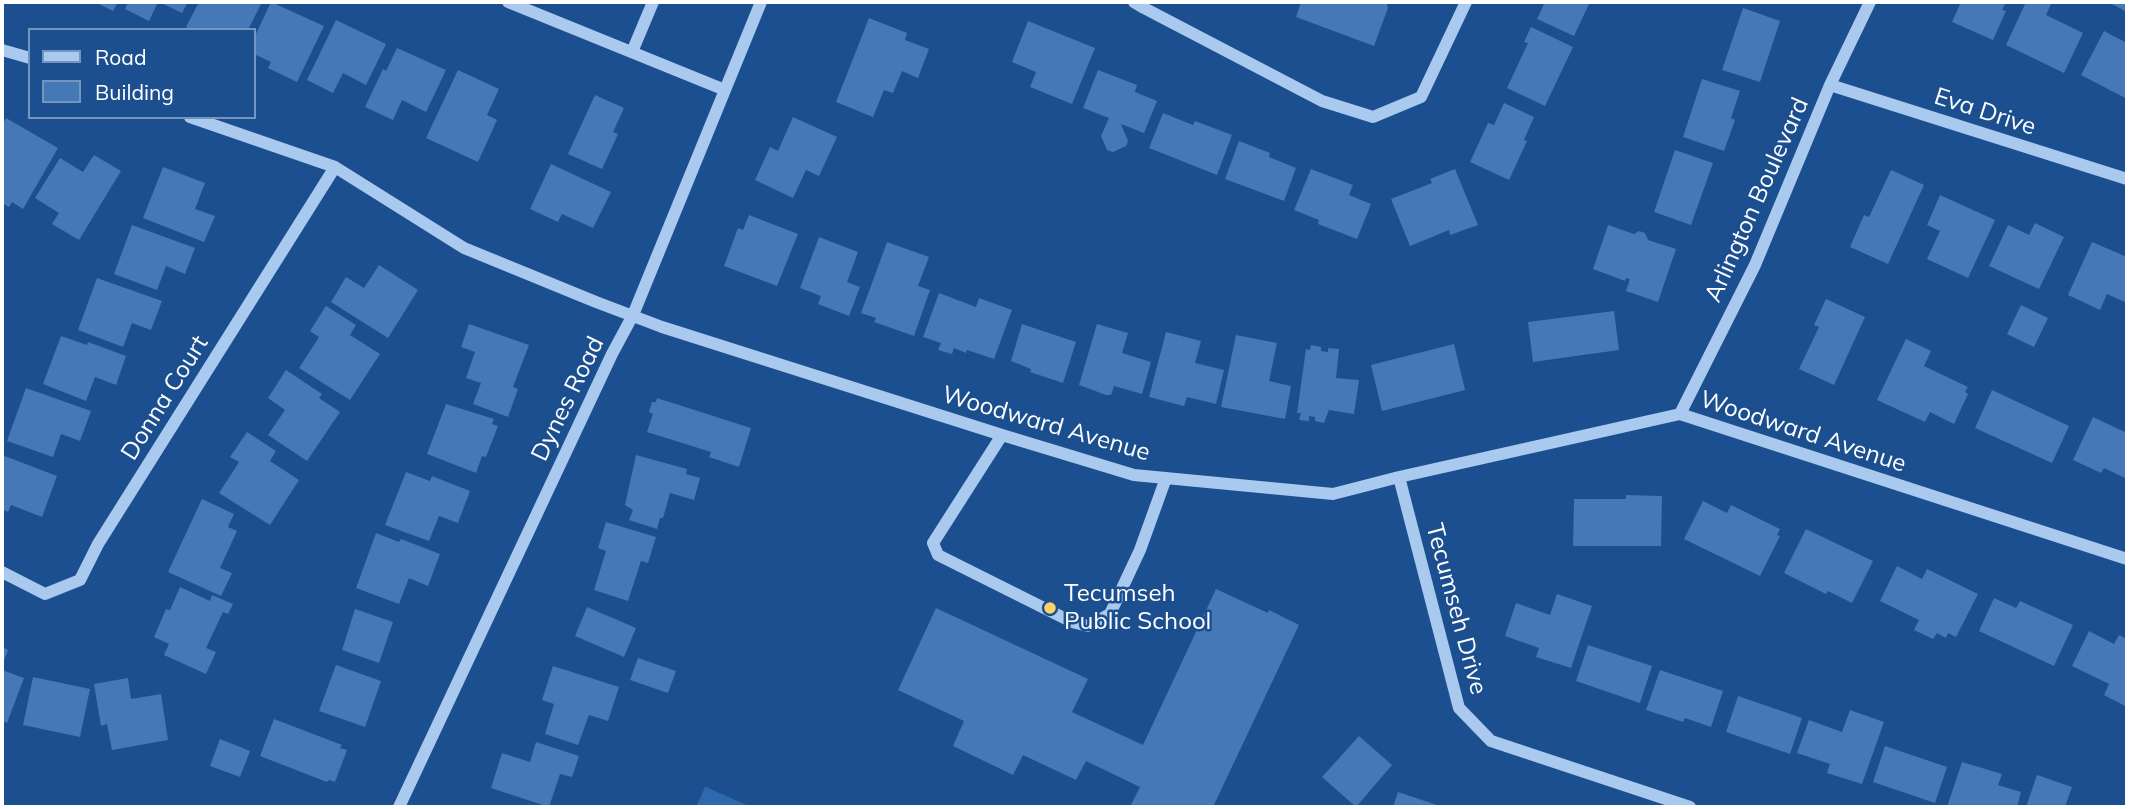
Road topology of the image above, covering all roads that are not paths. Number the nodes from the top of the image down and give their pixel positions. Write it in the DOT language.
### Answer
graph roads {
  1 [pos="508,2"];
  2 [pos="653,2"];
  3 [pos="761,2"];
  4 [pos="1135,2"];
  5 [pos="1466,2"];
  6 [pos="1870,2"];
  7 [pos="2,50"];
  8 [pos="632,52"];
  9 [pos="28,57"];
  10 [pos="1830,85"];
  11 [pos="724,90"];
  12 [pos="196,119"];
  13 [pos="335,167"];
  14 [pos="2127,179"];
  15 [pos="633,315"];
  16 [pos="1680,414"];
  17 [pos="1002,435"];
  18 [pos="1399,477"];
  19 [pos="1166,478"];
  20 [pos="2127,559"];
  21 [pos="2,572"];
  22 [pos="399,807"];
  23 [pos="1690,807"];
  1 -- 8 [label="street"];
  2 -- 8 [label="street"];
  3 -- 11 [label="street, Dynes Road"];
  4 -- 5 [label="street"];
  6 -- 10 [label="street, Arlington Boulevard"];
  7 -- 9 [label="street"];
  8 -- 11 [label="street"];
  10 -- 14 [label="street, Eva Drive"];
  10 -- 16 [label="street, Arlington Boulevard"];
  11 -- 15 [label="street, Dynes Road"];
  12 -- 13 [label="street, Woodward Avenue"];
  13 -- 15 [label="street, Woodward Avenue"];
  13 -- 21 [label="street, Donna Court"];
  15 -- 17 [label="street, Woodward Avenue"];
  15 -- 22 [label="street, Dynes Road"];
  16 -- 18 [label="street, Woodward Avenue"];
  16 -- 20 [label="street, Woodward Avenue"];
  17 -- 19 [label="street, Woodward Avenue"];
  17 -- 19 [label="street"];
  18 -- 19 [label="street, Woodward Avenue"];
  18 -- 23 [label="street, Tecumseh Drive"];
}
